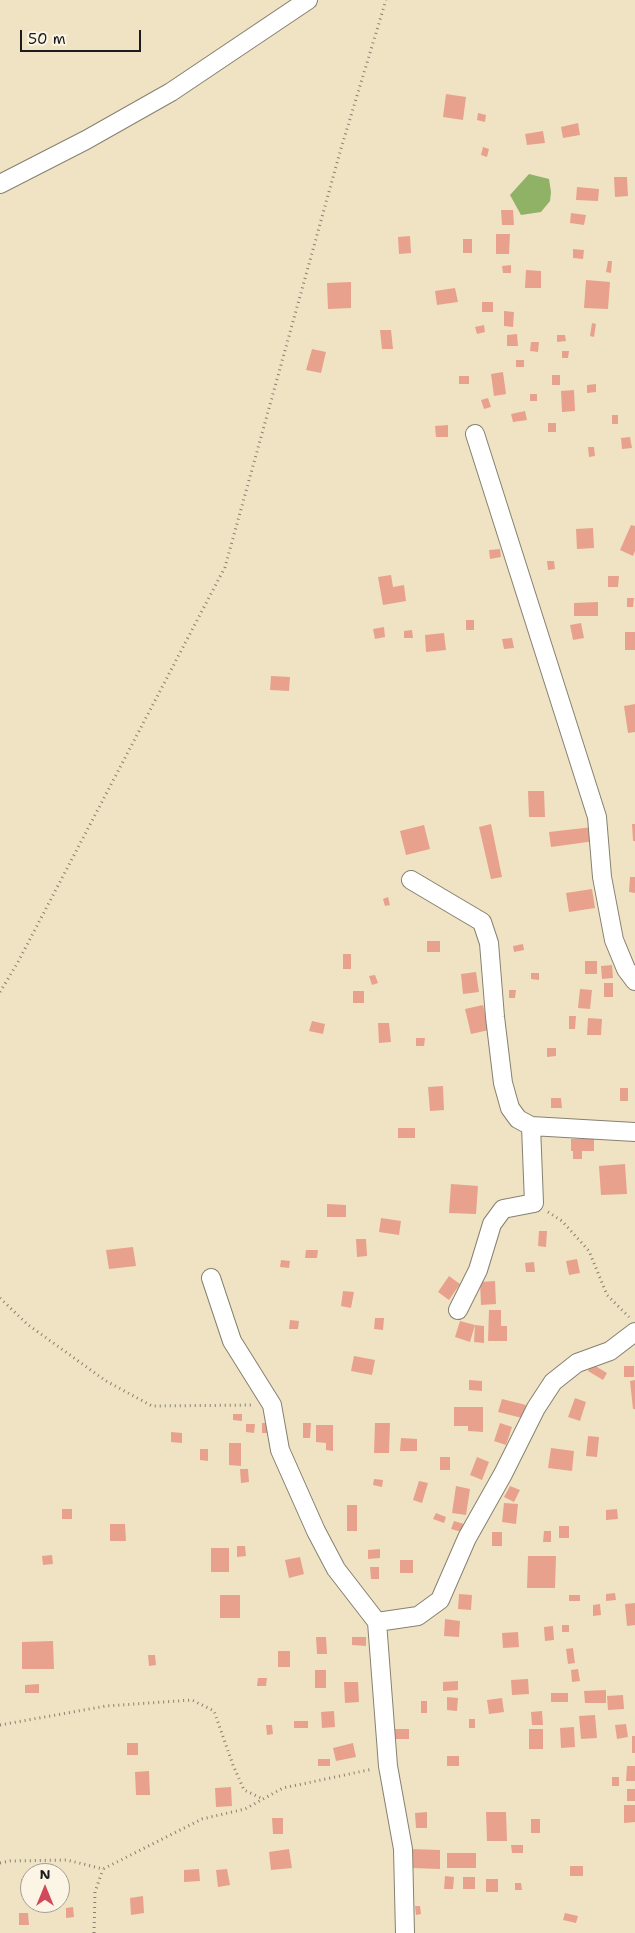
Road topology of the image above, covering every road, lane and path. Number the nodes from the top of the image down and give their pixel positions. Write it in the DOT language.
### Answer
graph roads {
  1 [pos="308,0"];
  2 [pos="386,0"];
  3 [pos="0,184"];
  4 [pos="476,434"];
  5 [pos="411,880"];
  6 [pos="635,981"];
  7 [pos="0,992"];
  8 [pos="531,1126"];
  9 [pos="635,1132"];
  10 [pos="534,1203"];
  11 [pos="211,1278"];
  12 [pos="0,1298"];
  13 [pos="458,1310"];
  14 [pos="635,1322"];
  15 [pos="635,1332"];
  16 [pos="272,1405"];
  17 [pos="377,1622"];
  18 [pos="0,1725"];
  19 [pos="388,1766"];
  20 [pos="264,1799"];
  21 [pos="0,1863"];
  22 [pos="103,1869"];
  23 [pos="94,1933"];
  24 [pos="405,1933"];
  1 -- 3 [label="street"];
  2 -- 7 [label="path"];
  4 -- 6 [label="street"];
  5 -- 8 [label="street"];
  8 -- 9 [label="street"];
  8 -- 10 [label="street"];
  10 -- 13 [label="street"];
  10 -- 14 [label="path"];
  11 -- 16 [label="street"];
  12 -- 16 [label="path"];
  15 -- 17 [label="street"];
  16 -- 17 [label="street"];
  17 -- 19 [label="street"];
  18 -- 20 [label="path"];
  19 -- 20 [label="path"];
  19 -- 24 [label="street"];
  20 -- 22 [label="path"];
  21 -- 22 [label="path"];
  22 -- 23 [label="path"];
}
